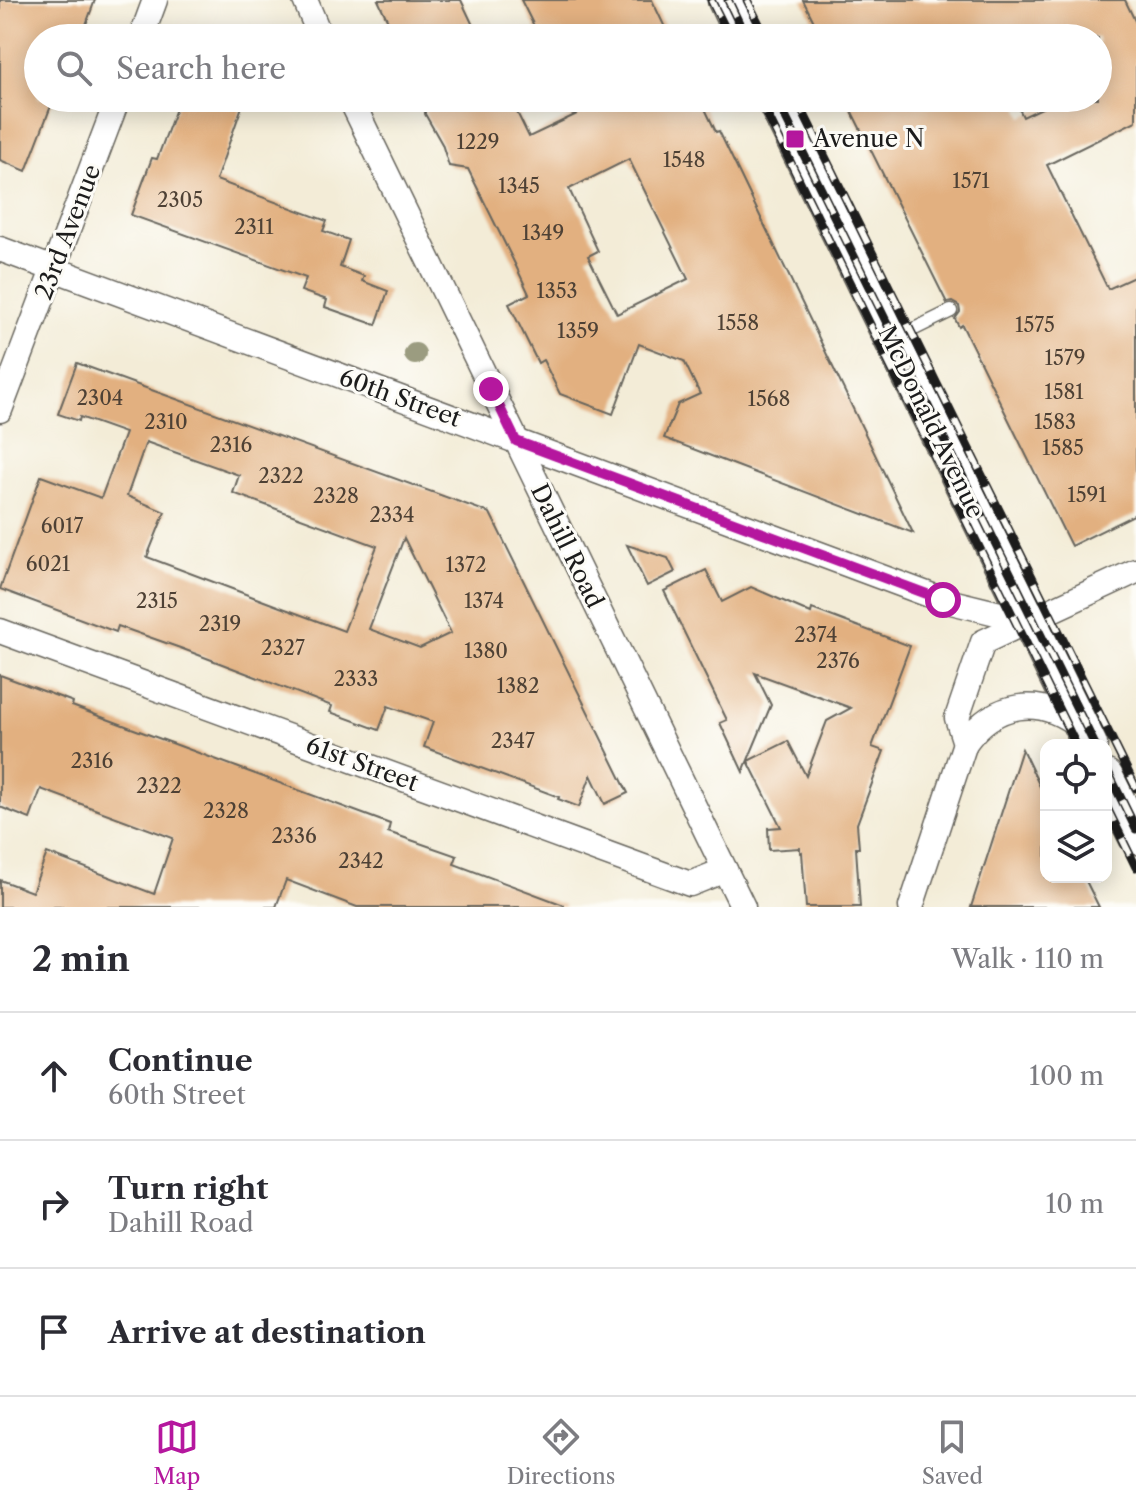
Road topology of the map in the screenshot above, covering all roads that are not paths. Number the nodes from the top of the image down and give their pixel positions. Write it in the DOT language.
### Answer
graph roads {
  1 [pos="155,0"];
  2 [pos="292,0"];
  3 [pos="725,0"];
  4 [pos="313,20"];
  5 [pos="146,24"];
  6 [pos="736,24"];
  7 [pos="113,112"];
  8 [pos="357,112"];
  9 [pos="780,112"];
  10 [pos="0,249"];
  11 [pos="53,269"];
  12 [pos="951,311"];
  13 [pos="891,340"];
  14 [pos="0,410"];
  15 [pos="516,441"];
  16 [pos="1136,571"];
  17 [pos="1029,621"];
  18 [pos="0,631"];
  19 [pos="1086,737"];
  20 [pos="965,743"];
  21 [pos="1112,789"];
  22 [pos="1136,837"];
  23 [pos="725,870"];
  24 [pos="743,907"];
  25 [pos="911,907"];
  1 -- 5 [label="street"];
  2 -- 4 [label="street"];
  3 -- 6 [label="main road"];
  7 -- 11 [label="street, 23rd Avenue"];
  8 -- 15 [label="street, Dahill Road"];
  9 -- 13 [label="main road, McDonald Avenue"];
  10 -- 11 [label="street, 60th Street"];
  11 -- 14 [label="street, 23rd Avenue"];
  11 -- 15 [label="street, 60th Street"];
  12 -- 13 [label="lane"];
  13 -- 17 [label="main road, McDonald Avenue"];
  15 -- 17 [label="street, 60th Street"];
  15 -- 23 [label="street, Dahill Road"];
  16 -- 17 [label="street"];
  17 -- 19 [label="main road, McDonald Avenue"];
  17 -- 20 [label="street"];
  18 -- 23 [label="street, 61st Street"];
  19 -- 20 [label="street"];
  20 -- 25 [label="street"];
  21 -- 22 [label="main road"];
  23 -- 24 [label="street, Dahill Road"];
}
